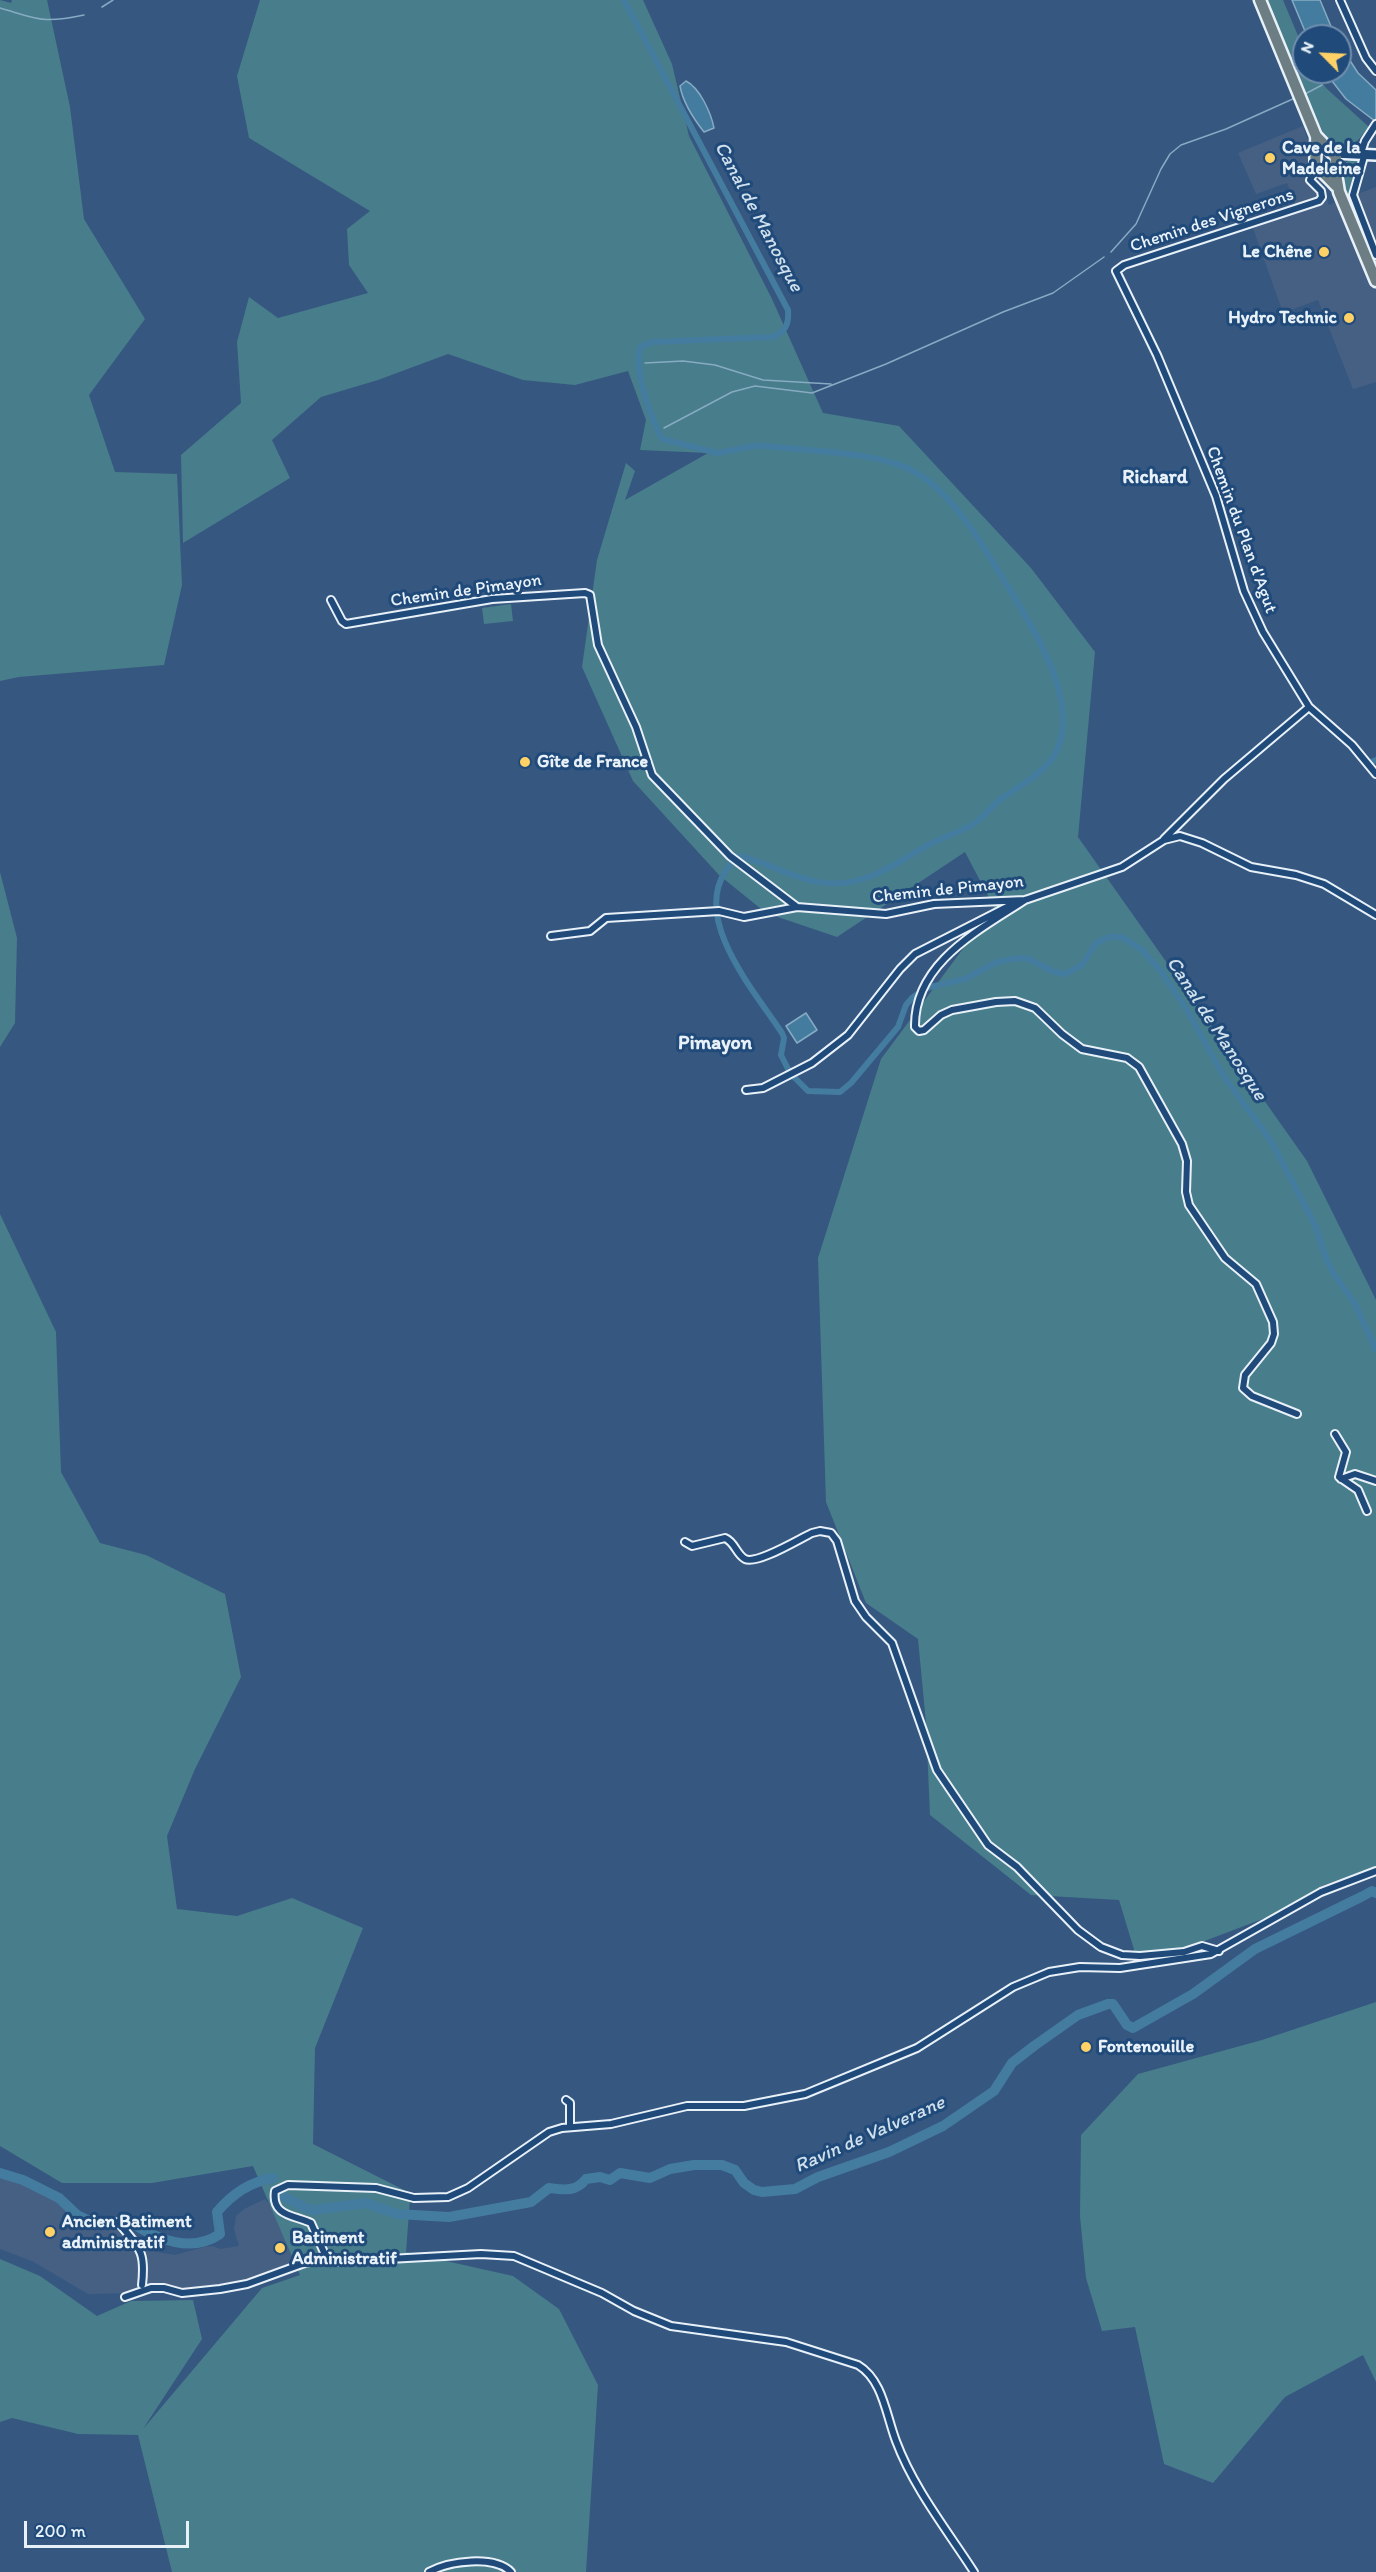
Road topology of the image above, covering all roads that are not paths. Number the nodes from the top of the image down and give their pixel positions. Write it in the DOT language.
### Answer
graph roads {
  1 [pos="1260,0"];
  2 [pos="1340,0"];
  3 [pos="1376,71"];
  4 [pos="1374,126"];
  5 [pos="1359,153"];
  6 [pos="1376,154"];
  7 [pos="1325,164"];
  8 [pos="1376,255"];
  9 [pos="1116,271"];
  10 [pos="1376,281"];
  11 [pos="331,600"];
  12 [pos="1309,707"];
  13 [pos="1376,774"];
  14 [pos="1164,840"];
  15 [pos="1025,900"];
  16 [pos="796,907"];
  17 [pos="1376,915"];
  18 [pos="553,936"];
  19 [pos="746,1090"];
  20 [pos="1298,1414"];
  21 [pos="1335,1434"];
  22 [pos="1340,1479"];
  23 [pos="1376,1481"];
  24 [pos="1367,1511"];
  25 [pos="685,1542"];
  26 [pos="1376,1871"];
  27 [pos="1218,1951"];
  28 [pos="566,2100"];
  29 [pos="570,2127"];
  30 [pos="118,2222"];
  31 [pos="327,2258"];
  32 [pos="142,2285"];
  33 [pos="125,2297"];
  34 [pos="429,2572"];
  35 [pos="511,2572"];
  36 [pos="974,2572"];
  1 -- 7 [label="main road"];
  2 -- 3 [label="street"];
  4 -- 5 [label="street"];
  5 -- 6 [label="main road"];
  5 -- 7 [label="main road"];
  5 -- 8 [label="street"];
  7 -- 9 [label="street, Chemin des Vignerons"];
  7 -- 10 [label="main road"];
  9 -- 12 [label="street, Chemin du Plan d'Agut"];
  11 -- 16 [label="street, Chemin de Pimayon"];
  12 -- 13 [label="street, Chemin du Plan d'Agut"];
  12 -- 14 [label="street, Chemin de Pimayon"];
  14 -- 15 [label="street, Chemin de Pimayon"];
  14 -- 17 [label="street"];
  15 -- 16 [label="street, Chemin de Pimayon"];
  15 -- 19 [label="street"];
  15 -- 20 [label="street"];
  16 -- 18 [label="street"];
  21 -- 22 [label="street"];
  22 -- 23 [label="street"];
  22 -- 24 [label="street"];
  25 -- 27 [label="street"];
  26 -- 27 [label="street"];
  27 -- 29 [label="street"];
  28 -- 29 [label="street"];
  29 -- 31 [label="street"];
  30 -- 32 [label="street"];
  31 -- 33 [label="street"];
  31 -- 36 [label="street"];
  34 -- 35 [label="street"];
}
